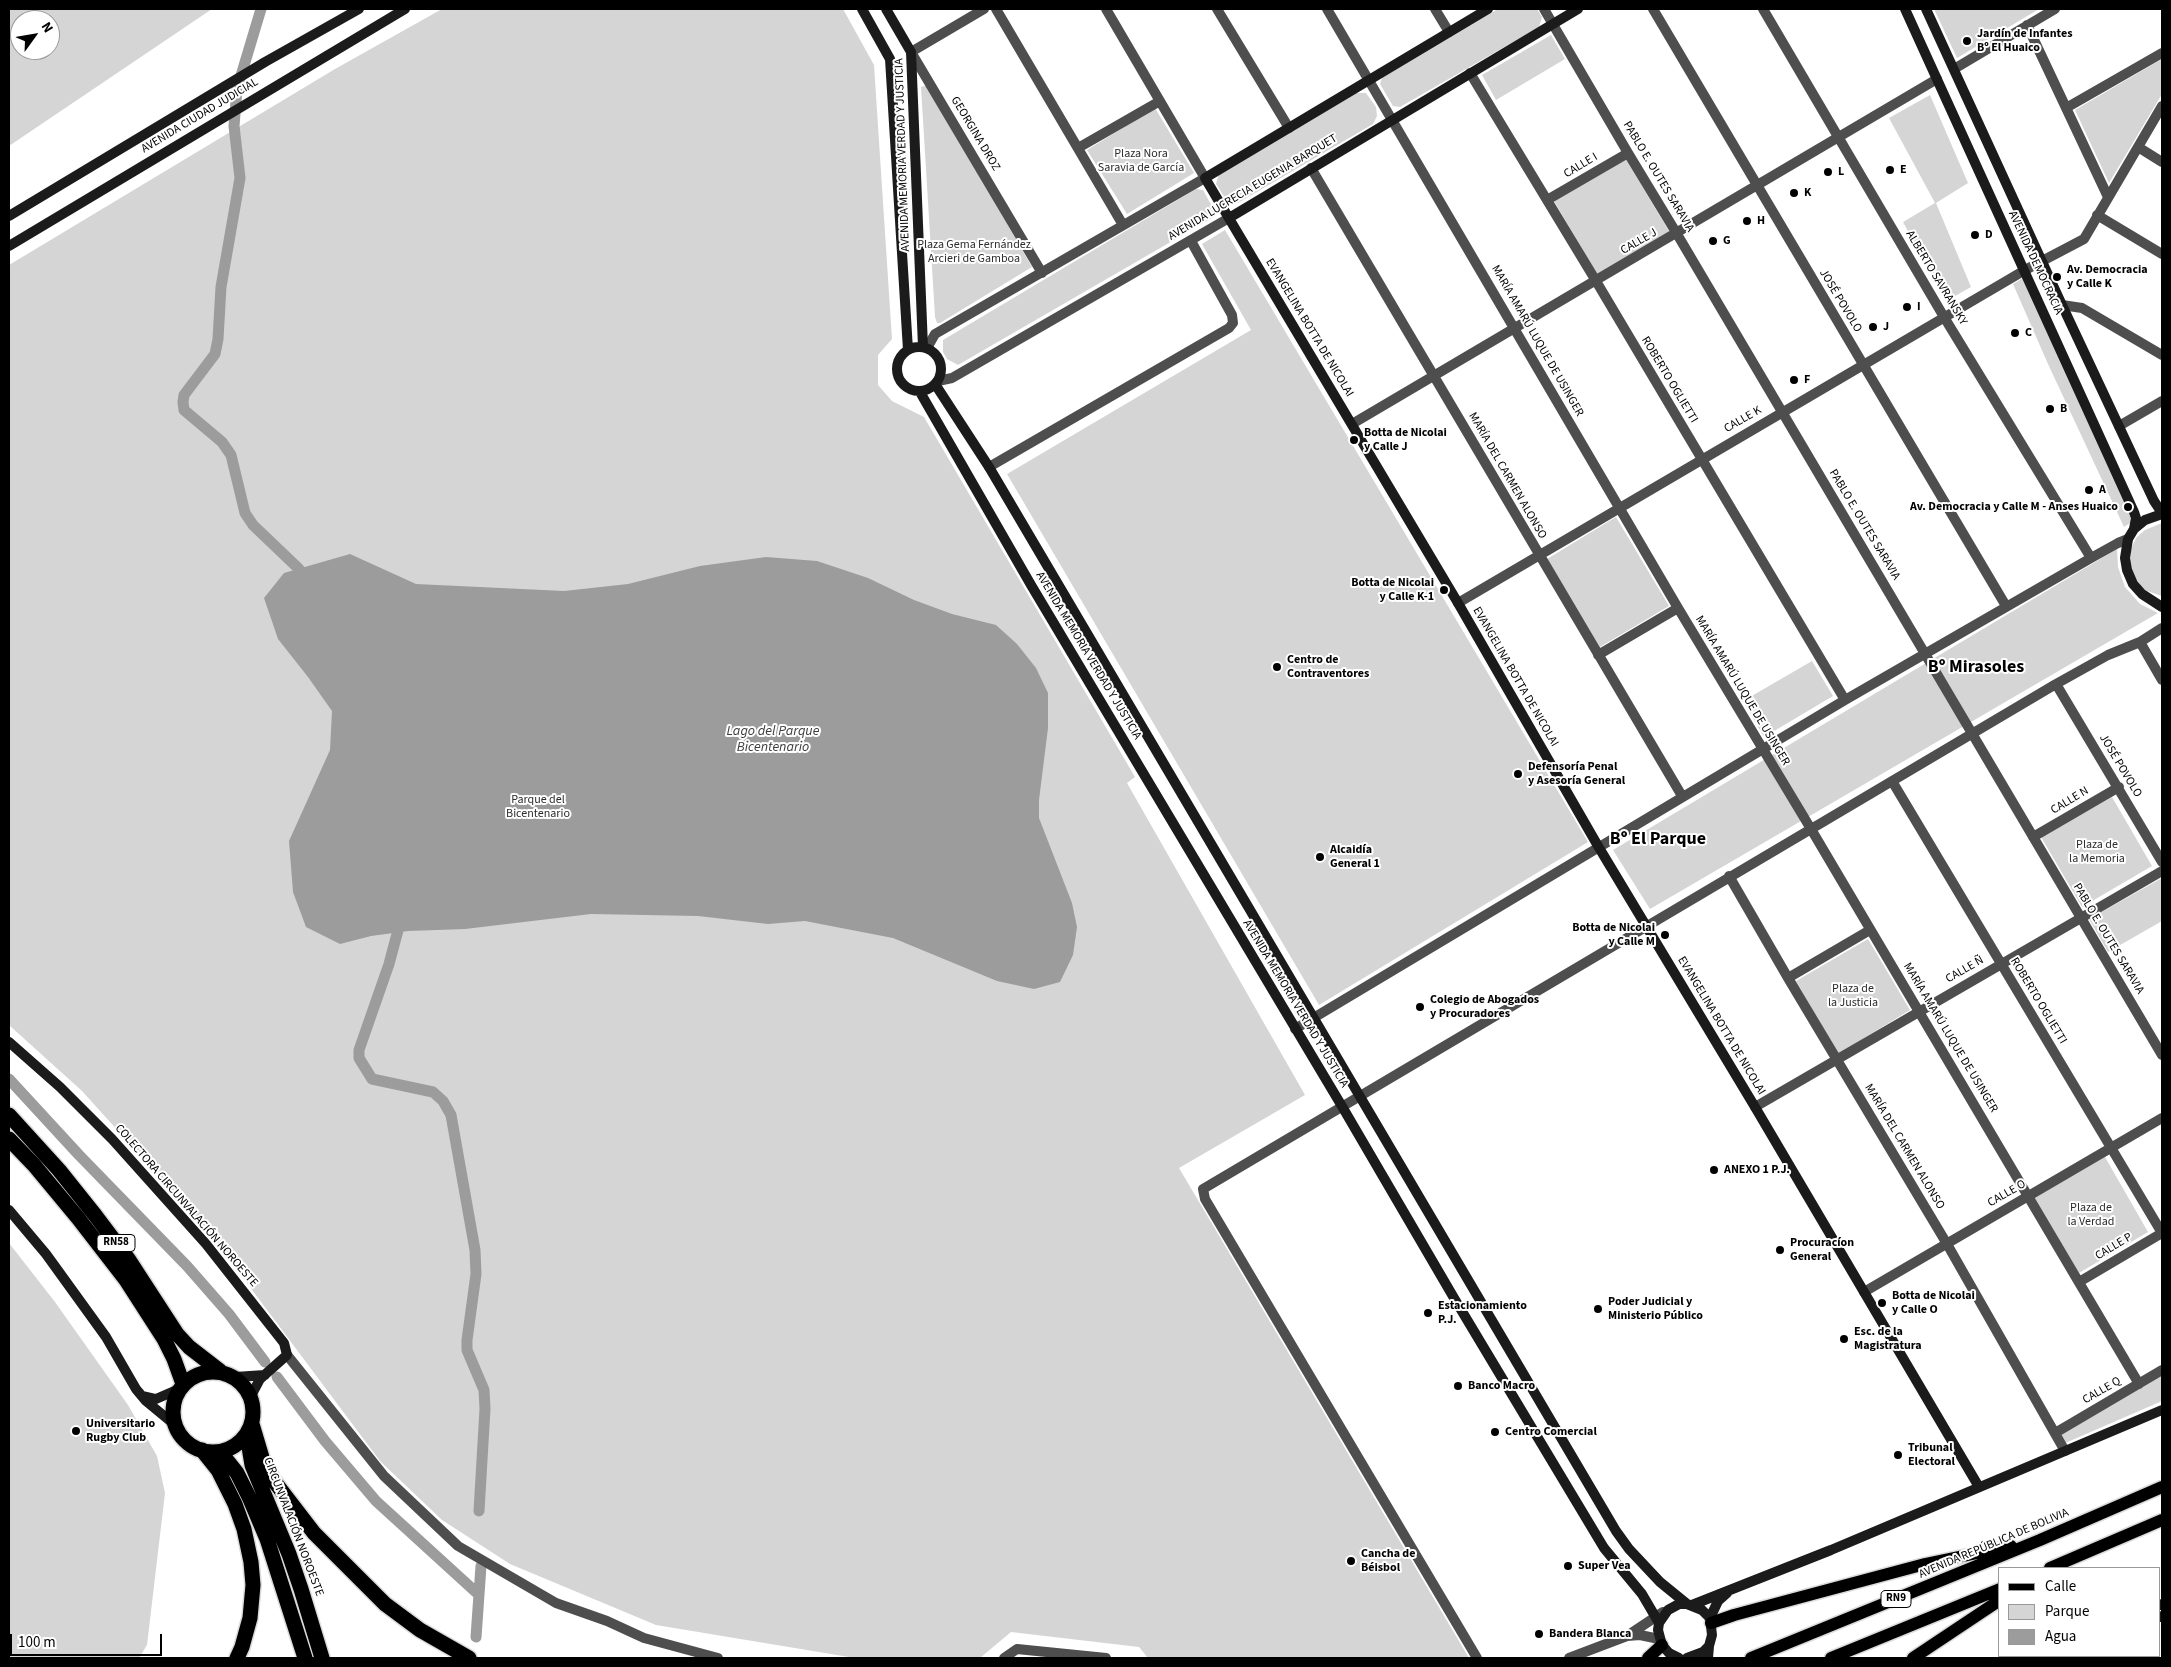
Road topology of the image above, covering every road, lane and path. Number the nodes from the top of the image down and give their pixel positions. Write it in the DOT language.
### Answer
graph roads {
  1 [pos="359,9"];
  2 [pos="405,9"];
  3 [pos="862,9"];
  4 [pos="886,9"];
  5 [pos="984,9"];
  6 [pos="996,9"];
  7 [pos="1106,9"];
  8 [pos="1217,9"];
  9 [pos="1327,9"];
  10 [pos="1435,9"];
  11 [pos="1488,9"];
  12 [pos="1544,9"];
  13 [pos="1578,9"];
  14 [pos="1653,9"];
  15 [pos="1763,9"];
  16 [pos="1905,9"];
  17 [pos="1926,9"];
  18 [pos="2055,9"];
  19 [pos="1553,24"];
  20 [pos="2027,25"];
  21 [pos="1449,32"];
  22 [pos="911,52"];
  23 [pos="2162,53"];
  24 [pos="1954,69"];
  25 [pos="1470,73"];
  26 [pos="1937,79"];
  27 [pos="1369,81"];
  28 [pos="1160,101"];
  29 [pos="2162,106"];
  30 [pos="2066,108"];
  31 [pos="1392,119"];
  32 [pos="1289,128"];
  33 [pos="1837,137"];
  34 [pos="2138,147"];
  35 [pos="1078,148"];
  36 [pos="1628,153"];
  37 [pos="2162,162"];
  38 [pos="1310,168"];
  39 [pos="1205,178"];
  40 [pos="1757,185"];
  41 [pos="2108,197"];
  42 [pos="1547,200"];
  43 [pos="2098,215"];
  44 [pos="9,216"];
  45 [pos="1229,218"];
  46 [pos="1123,225"];
  47 [pos="1677,234"];
  48 [pos="1191,241"];
  49 [pos="9,246"];
  50 [pos="2162,254"];
  51 [pos="2042,260"];
  52 [pos="2025,270"];
  53 [pos="1042,272"];
  54 [pos="1596,281"];
  55 [pos="2062,305"];
  56 [pos="1944,317"];
  57 [pos="1515,328"];
  58 [pos="925,348"];
  59 [pos="908,350"];
  60 [pos="2162,355"];
  61 [pos="1863,364"];
  62 [pos="1434,376"];
  63 [pos="936,383"];
  64 [pos="920,392"];
  65 [pos="2162,401"];
  66 [pos="1782,412"];
  67 [pos="1352,424"];
  68 [pos="2119,426"];
  69 [pos="1702,458"];
  70 [pos="989,467"];
  71 [pos="1620,507"];
  72 [pos="2162,514"];
  73 [pos="2134,529"];
  74 [pos="2128,539"];
  75 [pos="1538,555"];
  76 [pos="2091,558"];
  77 [pos="1458,603"];
  78 [pos="2006,606"];
  79 [pos="2162,607"];
  80 [pos="1678,608"];
  81 [pos="2162,628"];
  82 [pos="2140,642"];
  83 [pos="1926,653"];
  84 [pos="1598,655"];
  85 [pos="2162,680"];
  86 [pos="2056,684"];
  87 [pos="1845,700"];
  88 [pos="1972,733"];
  89 [pos="1762,750"];
  90 [pos="1892,781"];
  91 [pos="2118,787"];
  92 [pos="1682,796"];
  93 [pos="1811,829"];
  94 [pos="2033,837"];
  95 [pos="1598,846"];
  96 [pos="2162,862"];
  97 [pos="2162,871"];
  98 [pos="1729,876"];
  99 [pos="2081,918"];
  100 [pos="1646,926"];
  101 [pos="1870,930"];
  102 [pos="2002,964"];
  103 [pos="1788,978"];
  104 [pos="1919,1012"];
  105 [pos="1315,1017"];
  106 [pos="1295,1029"];
  107 [pos="9,1042"];
  108 [pos="2162,1055"];
  109 [pos="1838,1059"];
  110 [pos="1362,1096"];
  111 [pos="1755,1107"];
  112 [pos="1343,1108"];
  113 [pos="9,1115"];
  114 [pos="2162,1118"];
  115 [pos="9,1139"];
  116 [pos="2112,1148"];
  117 [pos="2028,1196"];
  118 [pos="9,1210"];
  119 [pos="2162,1233"];
  120 [pos="1947,1244"];
  121 [pos="2079,1282"];
  122 [pos="1864,1292"];
  123 [pos="287,1355"];
  124 [pos="2162,1370"];
  125 [pos="220,1371"];
  126 [pos="265,1375"];
  127 [pos="236,1378"];
  128 [pos="2139,1384"];
  129 [pos="181,1386"];
  130 [pos="142,1396"];
  131 [pos="250,1396"];
  132 [pos="2162,1410"];
  133 [pos="175,1425"];
  134 [pos="250,1429"];
  135 [pos="2055,1433"];
  136 [pos="2065,1450"];
  137 [pos="209,1451"];
  138 [pos="1978,1488"];
  139 [pos="2160,1488"];
  140 [pos="2162,1522"];
  141 [pos="2040,1540"];
  142 [pos="2054,1567"];
  143 [pos="1737,1587"];
  144 [pos="1998,1590"];
  145 [pos="1998,1601"];
  146 [pos="1690,1604"];
  147 [pos="1658,1619"];
  148 [pos="1710,1621"];
  149 [pos="1627,1636"];
  150 [pos="1660,1642"];
  151 [pos="1709,1646"];
  152 [pos="237,1658"];
  153 [pos="305,1658"];
  154 [pos="322,1658"];
  155 [pos="469,1658"];
  156 [pos="718,1658"];
  157 [pos="1004,1658"];
  158 [pos="1106,1658"];
  159 [pos="1476,1658"];
  160 [pos="1569,1658"];
  161 [pos="1648,1658"];
  162 [pos="1682,1658"];
  163 [pos="1708,1658"];
  164 [pos="1752,1658"];
  165 [pos="1831,1658"];
  166 [pos="1913,1658"];
  1 -- 44 [label="street, AVENIDA CIUDAD JUDICIAL"];
  2 -- 49 [label="street, AVENIDA CIUDAD JUDICIAL"];
  3 -- 59 [label="street, AVENIDA MEMORIA VERDAD Y JUSTICIA"];
  4 -- 22 [label="street, GEORGINA DROZ"];
  5 -- 22 [label="street"];
  6 -- 35 [label="street"];
  7 -- 28 [label="street, EVANGELINA BOTTA DE NICOLAI"];
  8 -- 32 [label="street"];
  9 -- 27 [label="street, MARÍA AMARÚ LUQUE DE USINGER"];
  10 -- 21 [label="street"];
  11 -- 21 [label="street"];
  12 -- 19 [label="street, PABLO E. OUTES SARAVIA"];
  13 -- 19 [label="street, AVENIDA LUCRECIA EUGENIA BARQUET"];
  14 -- 40 [label="street, JOSÉ POVOLO"];
  15 -- 33 [label="street, ALBERTO SAVRANSKY"];
  16 -- 26 [label="street, AVENIDA DEMOCRACIA"];
  17 -- 24 [label="street, AVENIDA DEMOCRACIA"];
  18 -- 20 [label="street"];
  19 -- 25 [label="street, AVENIDA LUCRECIA EUGENIA BARQUET"];
  19 -- 36 [label="street, PABLO E. OUTES SARAVIA"];
  20 -- 24 [label="street"];
  20 -- 30 [label="street"];
  21 -- 27 [label="street"];
  22 -- 53 [label="street, GEORGINA DROZ"];
  22 -- 58 [label="street, AVENIDA MEMORIA VERDAD Y JUSTICIA"];
  23 -- 30 [label="street"];
  24 -- 51 [label="street, AVENIDA DEMOCRACIA"];
  25 -- 31 [label="street, AVENIDA LUCRECIA EUGENIA BARQUET"];
  25 -- 42 [label="street, ROBERTO OGLIETTI"];
  26 -- 33 [label="street, CALLE J"];
  26 -- 52 [label="street, AVENIDA DEMOCRACIA"];
  27 -- 31 [label="street, MARÍA AMARÚ LUQUE DE USINGER"];
  27 -- 32 [label="street"];
  28 -- 35 [label="street"];
  28 -- 39 [label="street, EVANGELINA BOTTA DE NICOLAI"];
  29 -- 34 [label="street, CALLE K"];
  30 -- 41 [label="street"];
  31 -- 38 [label="street, AVENIDA LUCRECIA EUGENIA BARQUET"];
  31 -- 57 [label="street, MARÍA AMARÚ LUQUE DE USINGER"];
  32 -- 39 [label="street"];
  33 -- 40 [label="street, CALLE J"];
  33 -- 56 [label="street, ALBERTO SAVRANSKY"];
  34 -- 37 [label="street"];
  34 -- 41 [label="street, CALLE K"];
  35 -- 46 [label="street"];
  36 -- 42 [label="street, CALLE I"];
  36 -- 47 [label="street, PABLO E. OUTES SARAVIA"];
  38 -- 45 [label="street, AVENIDA LUCRECIA EUGENIA BARQUET"];
  38 -- 62 [label="street, MARÍA DEL CARMEN ALONSO"];
  39 -- 45 [label="street, EVANGELINA BOTTA DE NICOLAI"];
  39 -- 46 [label="street"];
  40 -- 47 [label="street, CALLE J"];
  40 -- 61 [label="street, JOSÉ POVOLO"];
  41 -- 43 [label="street, CALLE K"];
  42 -- 54 [label="street, ROBERTO OGLIETTI"];
  43 -- 50 [label="street"];
  43 -- 51 [label="street, CALLE K"];
  45 -- 48 [label="street, AVENIDA LUCRECIA EUGENIA BARQUET"];
  45 -- 67 [label="street, EVANGELINA BOTTA DE NICOLAI"];
  46 -- 53 [label="street"];
  47 -- 54 [label="street, CALLE J"];
  47 -- 66 [label="street, PABLO E. OUTES SARAVIA"];
  48 -- 63 [label="street, AVENIDA LUCRECIA EUGENIA BARQUET"];
  48 -- 70 [label="street"];
  51 -- 52 [label="street, CALLE K"];
  51 -- 55 [label="street, AVENIDA DEMOCRACIA"];
  52 -- 56 [label="street, CALLE K"];
  52 -- 73 [label="street, AVENIDA DEMOCRACIA"];
  53 -- 58 [label="street"];
  54 -- 57 [label="street, CALLE J"];
  54 -- 69 [label="street, ROBERTO OGLIETTI"];
  55 -- 60 [label="street"];
  55 -- 68 [label="street, AVENIDA DEMOCRACIA"];
  56 -- 61 [label="street, CALLE K"];
  56 -- 76 [label="street, ALBERTO SAVRANSKY"];
  57 -- 62 [label="street, CALLE J"];
  57 -- 71 [label="street, MARÍA AMARÚ LUQUE DE USINGER"];
  58 -- 59 [label="street"];
  58 -- 63 [label="street"];
  59 -- 64 [label="street, AVENIDA MEMORIA VERDAD Y JUSTICIA"];
  61 -- 66 [label="street, CALLE K"];
  61 -- 78 [label="street, JOSÉ POVOLO"];
  62 -- 67 [label="street, CALLE J"];
  62 -- 75 [label="street, MARÍA DEL CARMEN ALONSO"];
  63 -- 64 [label="street"];
  63 -- 70 [label="street, AVENIDA MEMORIA VERDAD Y JUSTICIA"];
  64 -- 106 [label="street, AVENIDA MEMORIA VERDAD Y JUSTICIA"];
  65 -- 68 [label="street"];
  66 -- 69 [label="street, CALLE K"];
  66 -- 83 [label="street, PABLO E. OUTES SARAVIA"];
  67 -- 77 [label="street, EVANGELINA BOTTA DE NICOLAI"];
  68 -- 72 [label="street, AVENIDA DEMOCRACIA"];
  69 -- 71 [label="street, CALLE K"];
  69 -- 87 [label="street, ROBERTO OGLIETTI"];
  70 -- 105 [label="street, AVENIDA MEMORIA VERDAD Y JUSTICIA"];
  71 -- 75 [label="street, CALLE K"];
  71 -- 80 [label="street, MARÍA AMARÚ LUQUE DE USINGER"];
  72 -- 73 [label="street"];
  73 -- 74 [label="street"];
  74 -- 76 [label="street"];
  74 -- 79 [label="street"];
  75 -- 77 [label="street, CALLE K"];
  75 -- 84 [label="street, MARÍA DEL CARMEN ALONSO"];
  76 -- 78 [label="street"];
  77 -- 95 [label="street, EVANGELINA BOTTA DE NICOLAI"];
  78 -- 83 [label="street"];
  80 -- 84 [label="street"];
  80 -- 89 [label="street, MARÍA AMARÚ LUQUE DE USINGER"];
  81 -- 82 [label="street"];
  82 -- 85 [label="street"];
  82 -- 86 [label="street"];
  83 -- 87 [label="street"];
  83 -- 88 [label="street, PABLO E. OUTES SARAVIA"];
  84 -- 92 [label="street, MARÍA DEL CARMEN ALONSO"];
  86 -- 88 [label="street"];
  86 -- 91 [label="street, JOSÉ POVOLO"];
  87 -- 89 [label="street"];
  88 -- 90 [label="street"];
  88 -- 94 [label="street, PABLO E. OUTES SARAVIA"];
  89 -- 92 [label="street"];
  89 -- 93 [label="street, MARÍA AMARÚ LUQUE DE USINGER"];
  90 -- 93 [label="street"];
  90 -- 102 [label="street, ROBERTO OGLIETTI"];
  91 -- 94 [label="street, CALLE N"];
  91 -- 96 [label="street, JOSÉ POVOLO"];
  92 -- 95 [label="street"];
  93 -- 98 [label="street"];
  93 -- 101 [label="street, MARÍA AMARÚ LUQUE DE USINGER"];
  94 -- 99 [label="street, PABLO E. OUTES SARAVIA"];
  95 -- 100 [label="street, EVANGELINA BOTTA DE NICOLAI"];
  95 -- 105 [label="street"];
  97 -- 99 [label="street, CALLE Ñ"];
  98 -- 100 [label="street"];
  98 -- 103 [label="street, MARÍA DEL CARMEN ALONSO"];
  99 -- 102 [label="street, CALLE Ñ"];
  99 -- 108 [label="street, PABLO E. OUTES SARAVIA"];
  100 -- 110 [label="street"];
  100 -- 111 [label="street, EVANGELINA BOTTA DE NICOLAI"];
  101 -- 103 [label="street"];
  101 -- 104 [label="street, MARÍA AMARÚ LUQUE DE USINGER"];
  102 -- 104 [label="street, CALLE Ñ"];
  102 -- 116 [label="street, ROBERTO OGLIETTI"];
  103 -- 109 [label="street, MARÍA DEL CARMEN ALONSO"];
  104 -- 109 [label="street, CALLE Ñ"];
  104 -- 117 [label="street, MARÍA AMARÚ LUQUE DE USINGER"];
  105 -- 106 [label="street"];
  105 -- 110 [label="street, AVENIDA MEMORIA VERDAD Y JUSTICIA"];
  106 -- 112 [label="street, AVENIDA MEMORIA VERDAD Y JUSTICIA"];
  107 -- 123 [label="street, COLECTORA CIRCUNVALACIÓN NOROESTE"];
  109 -- 111 [label="street, CALLE Ñ"];
  109 -- 120 [label="street, MARÍA DEL CARMEN ALONSO"];
  110 -- 112 [label="street"];
  110 -- 146 [label="street, AVENIDA MEMORIA VERDAD Y JUSTICIA"];
  111 -- 122 [label="street, EVANGELINA BOTTA DE NICOLAI"];
  112 -- 147 [label="street, AVENIDA MEMORIA VERDAD Y JUSTICIA"];
  112 -- 159 [label="street"];
  113 -- 125 [label="highway, RN58"];
  114 -- 116 [label="street, CALLE O"];
  115 -- 129 [label="highway, RN58"];
  116 -- 117 [label="street, CALLE O"];
  116 -- 119 [label="street, ROBERTO OGLIETTI"];
  117 -- 120 [label="street, CALLE O"];
  117 -- 121 [label="street, MARÍA AMARÚ LUQUE DE USINGER"];
  118 -- 130 [label="street"];
  119 -- 121 [label="street, CALLE P"];
  120 -- 122 [label="street, CALLE O"];
  120 -- 135 [label="street, MARÍA DEL CARMEN ALONSO"];
  121 -- 128 [label="street, MARÍA AMARÚ LUQUE DE USINGER"];
  122 -- 138 [label="street, EVANGELINA BOTTA DE NICOLAI"];
  123 -- 126 [label="street"];
  123 -- 156 [label="street"];
  124 -- 128 [label="street, CALLE Q"];
  125 -- 127 [label="highway, RN58"];
  125 -- 129 [label="highway"];
  126 -- 127 [label="street"];
  126 -- 131 [label="street"];
  127 -- 131 [label="highway, RN58"];
  128 -- 135 [label="street, CALLE Q"];
  129 -- 130 [label="street"];
  129 -- 133 [label="highway"];
  130 -- 133 [label="street"];
  131 -- 134 [label="highway"];
  132 -- 136 [label="street"];
  133 -- 137 [label="highway"];
  134 -- 137 [label="highway"];
  134 -- 154 [label="highway, CIRCUNVALACIÓN NOROESTE"];
  134 -- 155 [label="highway"];
  135 -- 136 [label="street, MARÍA DEL CARMEN ALONSO"];
  136 -- 138 [label="street"];
  137 -- 152 [label="highway"];
  137 -- 153 [label="highway"];
  138 -- 143 [label="street"];
  139 -- 141 [label="main road, AVENIDA REPÚBLICA DE BOLIVIA / RN9"];
  140 -- 142 [label="main road"];
  141 -- 148 [label="main road"];
  141 -- 164 [label="main road, AVENIDA REPÚBLICA DE BOLIVIA / RN9"];
  143 -- 146 [label="street"];
  143 -- 148 [label="street"];
  144 -- 165 [label="main road, RN9"];
  145 -- 166 [label="main road"];
  146 -- 147 [label="street"];
  146 -- 148 [label="street"];
  147 -- 149 [label="street"];
  147 -- 150 [label="street"];
  148 -- 151 [label="street"];
  149 -- 150 [label="street"];
  149 -- 160 [label="street"];
  150 -- 161 [label="main road"];
  150 -- 162 [label="street"];
  151 -- 162 [label="street"];
  151 -- 163 [label="street"];
  157 -- 158 [label="street"];
}
